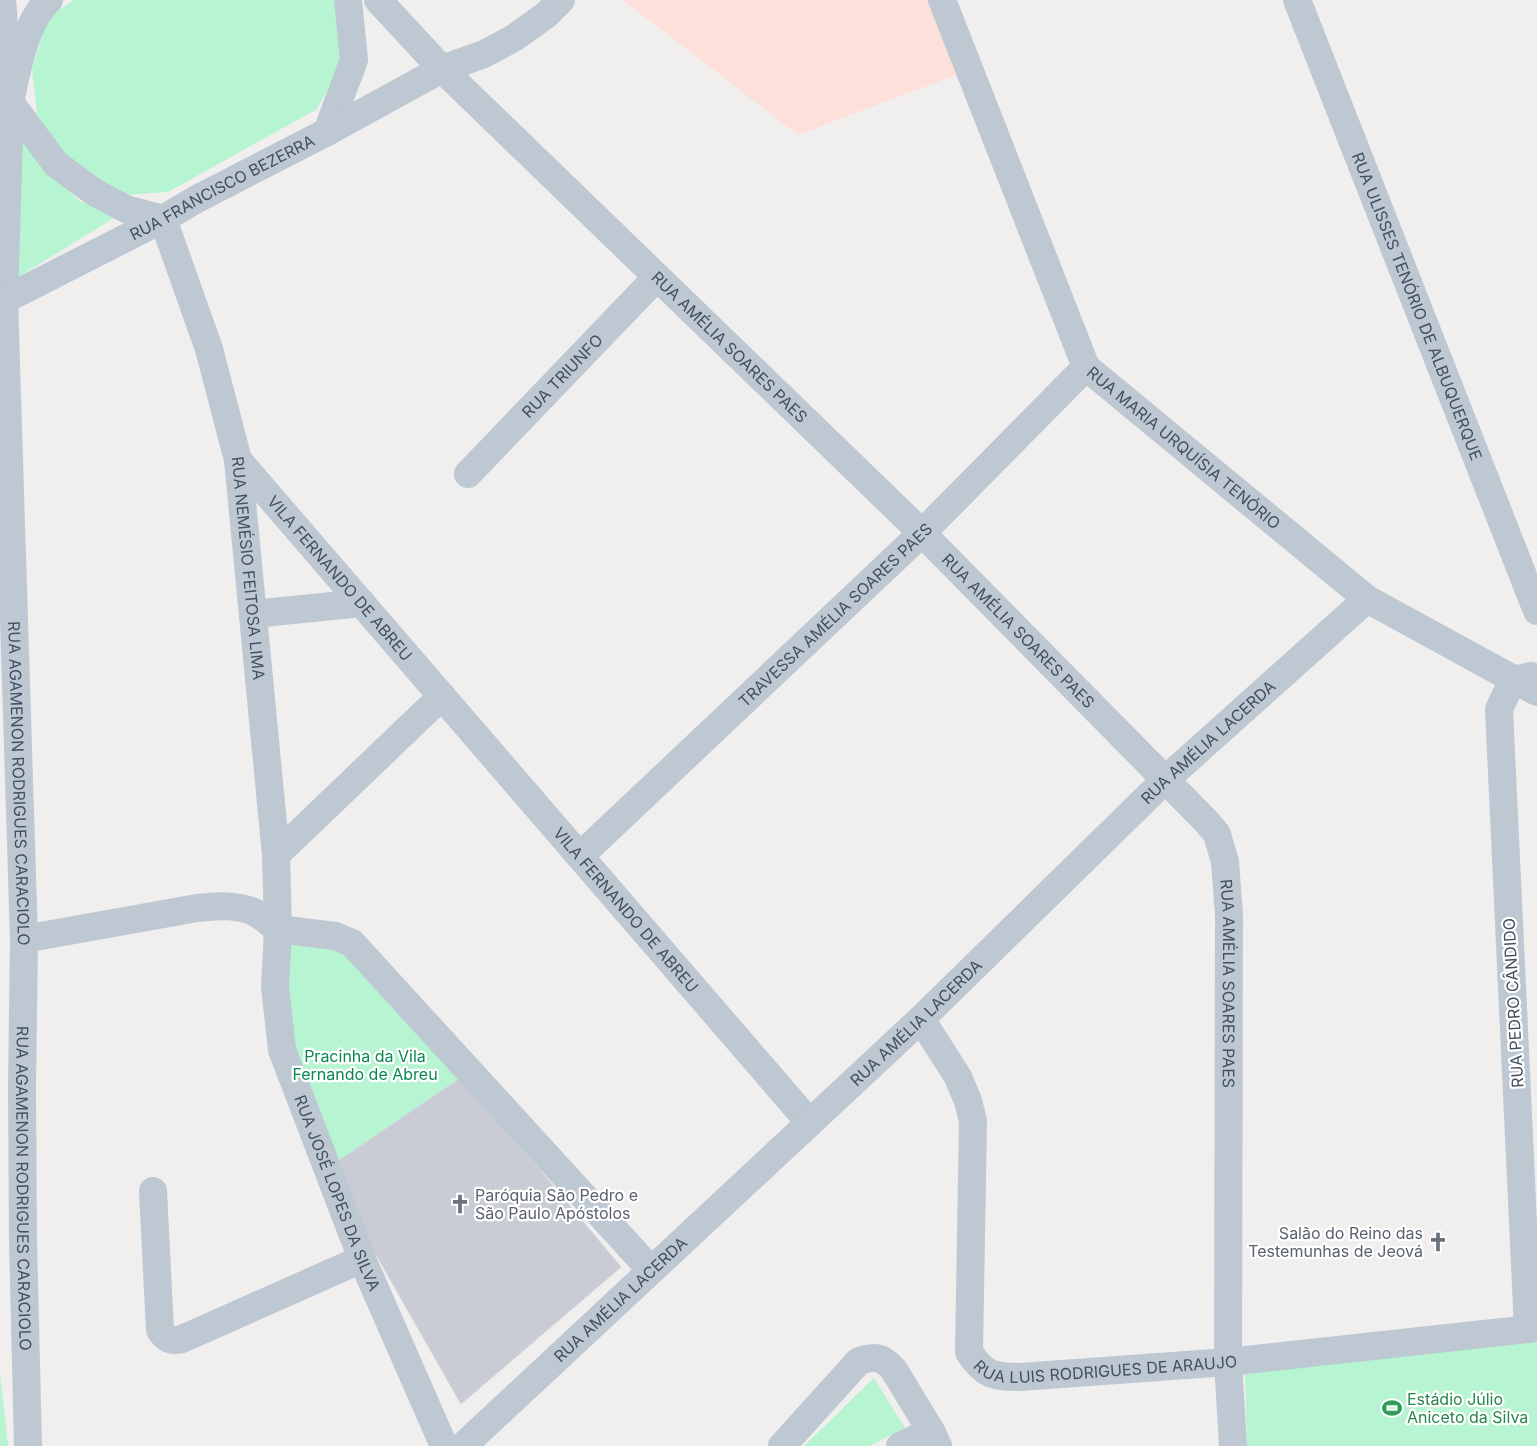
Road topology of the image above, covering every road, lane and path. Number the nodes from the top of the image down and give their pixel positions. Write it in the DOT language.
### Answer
graph roads {
  1 [pos="2,0"];
  2 [pos="49,0"];
  3 [pos="348,0"];
  4 [pos="378,0"];
  5 [pos="561,0"];
  6 [pos="942,0"];
  7 [pos="1297,0"];
  8 [pos="442,69"];
  9 [pos="10,102"];
  10 [pos="327,132"];
  11 [pos="163,219"];
  12 [pos="657,277"];
  13 [pos="2,301"];
  14 [pos="1086,367"];
  15 [pos="4,445"];
  16 [pos="238,460"];
  17 [pos="468,474"];
  18 [pos="922,533"];
  19 [pos="1367,599"];
  20 [pos="362,604"];
  21 [pos="1537,611"];
  22 [pos="253,614"];
  23 [pos="7,620"];
  24 [pos="1525,677"];
  25 [pos="1537,692"];
  26 [pos="442,696"];
  27 [pos="1166,780"];
  28 [pos="276,855"];
  29 [pos="580,856"];
  30 [pos="278,929"];
  31 [pos="24,939"];
  32 [pos="921,1018"];
  33 [pos="810,1123"];
  34 [pos="153,1192"];
  35 [pos="362,1259"];
  36 [pos="651,1270"];
  37 [pos="1532,1329"];
  38 [pos="1228,1362"];
  39 [pos="935,1438"];
  40 [pos="28,1446"];
  41 [pos="444,1446"];
  42 [pos="463,1446"];
  43 [pos="782,1446"];
  44 [pos="900,1446"];
  45 [pos="1232,1446"];
  1 -- 9 [label="street, RUA AGAMENON RODRIGUES CARACIOLO"];
  2 -- 9 [label="street"];
  3 -- 10 [label="street"];
  4 -- 8 [label="street, RUA AMÉLIA SOARES PAES"];
  5 -- 8 [label="street, RUA FRANCISCO BEZERRA"];
  6 -- 14 [label="street, RUA MARIA URQUÍSIA TENÓRIO"];
  7 -- 21 [label="street, RUA ULISSES TENÓRIO DE ALBUQUERQUE"];
  8 -- 10 [label="street, RUA FRANCISCO BEZERRA"];
  8 -- 12 [label="street, RUA AMÉLIA SOARES PAES"];
  9 -- 11 [label="street"];
  9 -- 13 [label="street, RUA AGAMENON RODRIGUES CARACIOLO"];
  10 -- 11 [label="street, RUA FRANCISCO BEZERRA"];
  11 -- 13 [label="street, RUA FRANCISCO BEZERRA"];
  11 -- 16 [label="street, RUA NEMÉSIO FEITOSA LIMA"];
  12 -- 17 [label="street, RUA TRIUNFO"];
  12 -- 18 [label="street, RUA AMÉLIA SOARES PAES"];
  13 -- 15 [label="street, RUA AGAMENON RODRIGUES CARACIOLO"];
  14 -- 18 [label="street, TRAVESSA AMÉLIA SOARES PAES"];
  14 -- 19 [label="street, RUA MARIA URQUÍSIA TENÓRIO"];
  15 -- 23 [label="street, RUA AGAMENON RODRIGUES CARACIOLO"];
  16 -- 20 [label="street, VILA FERNANDO DE ABREU"];
  16 -- 22 [label="street, RUA NEMÉSIO FEITOSA LIMA"];
  18 -- 27 [label="street, RUA AMÉLIA SOARES PAES"];
  18 -- 29 [label="street, TRAVESSA AMÉLIA SOARES PAES"];
  19 -- 24 [label="street, RUA MARIA URQUÍSIA TENÓRIO"];
  19 -- 27 [label="street, RUA AMÉLIA LACERDA"];
  20 -- 22 [label="street"];
  20 -- 26 [label="street, VILA FERNANDO DE ABREU"];
  22 -- 28 [label="street, RUA NEMÉSIO FEITOSA LIMA"];
  23 -- 31 [label="street, RUA AGAMENON RODRIGUES CARACIOLO"];
  24 -- 25 [label="street, RUA MARIA URQUÍSIA TENÓRIO"];
  24 -- 37 [label="street, RUA PEDRO CÂNDIDO"];
  26 -- 28 [label="street"];
  26 -- 29 [label="street, VILA FERNANDO DE ABREU"];
  27 -- 32 [label="street, RUA AMÉLIA LACERDA"];
  27 -- 38 [label="street, RUA AMÉLIA SOARES PAES"];
  28 -- 30 [label="street, RUA NEMÉSIO FEITOSA LIMA"];
  29 -- 33 [label="street, VILA FERNANDO DE ABREU"];
  30 -- 31 [label="street"];
  30 -- 35 [label="street, RUA JOSÉ LOPES DA SILVA"];
  30 -- 36 [label="street"];
  31 -- 40 [label="street, RUA AGAMENON RODRIGUES CARACIOLO"];
  32 -- 33 [label="street, RUA AMÉLIA LACERDA"];
  32 -- 38 [label="street, RUA LUIS RODRIGUES DE ARAUJO"];
  33 -- 36 [label="street, RUA AMÉLIA LACERDA"];
  34 -- 35 [label="street"];
  35 -- 41 [label="street, RUA JOSÉ LOPES DA SILVA"];
  36 -- 42 [label="street, RUA AMÉLIA LACERDA"];
  37 -- 38 [label="street, RUA LUIS RODRIGUES DE ARAUJO"];
  38 -- 45 [label="street, RUA AMÉLIA SOARES PAES"];
  39 -- 43 [label="street"];
  39 -- 44 [label="street"];
}
